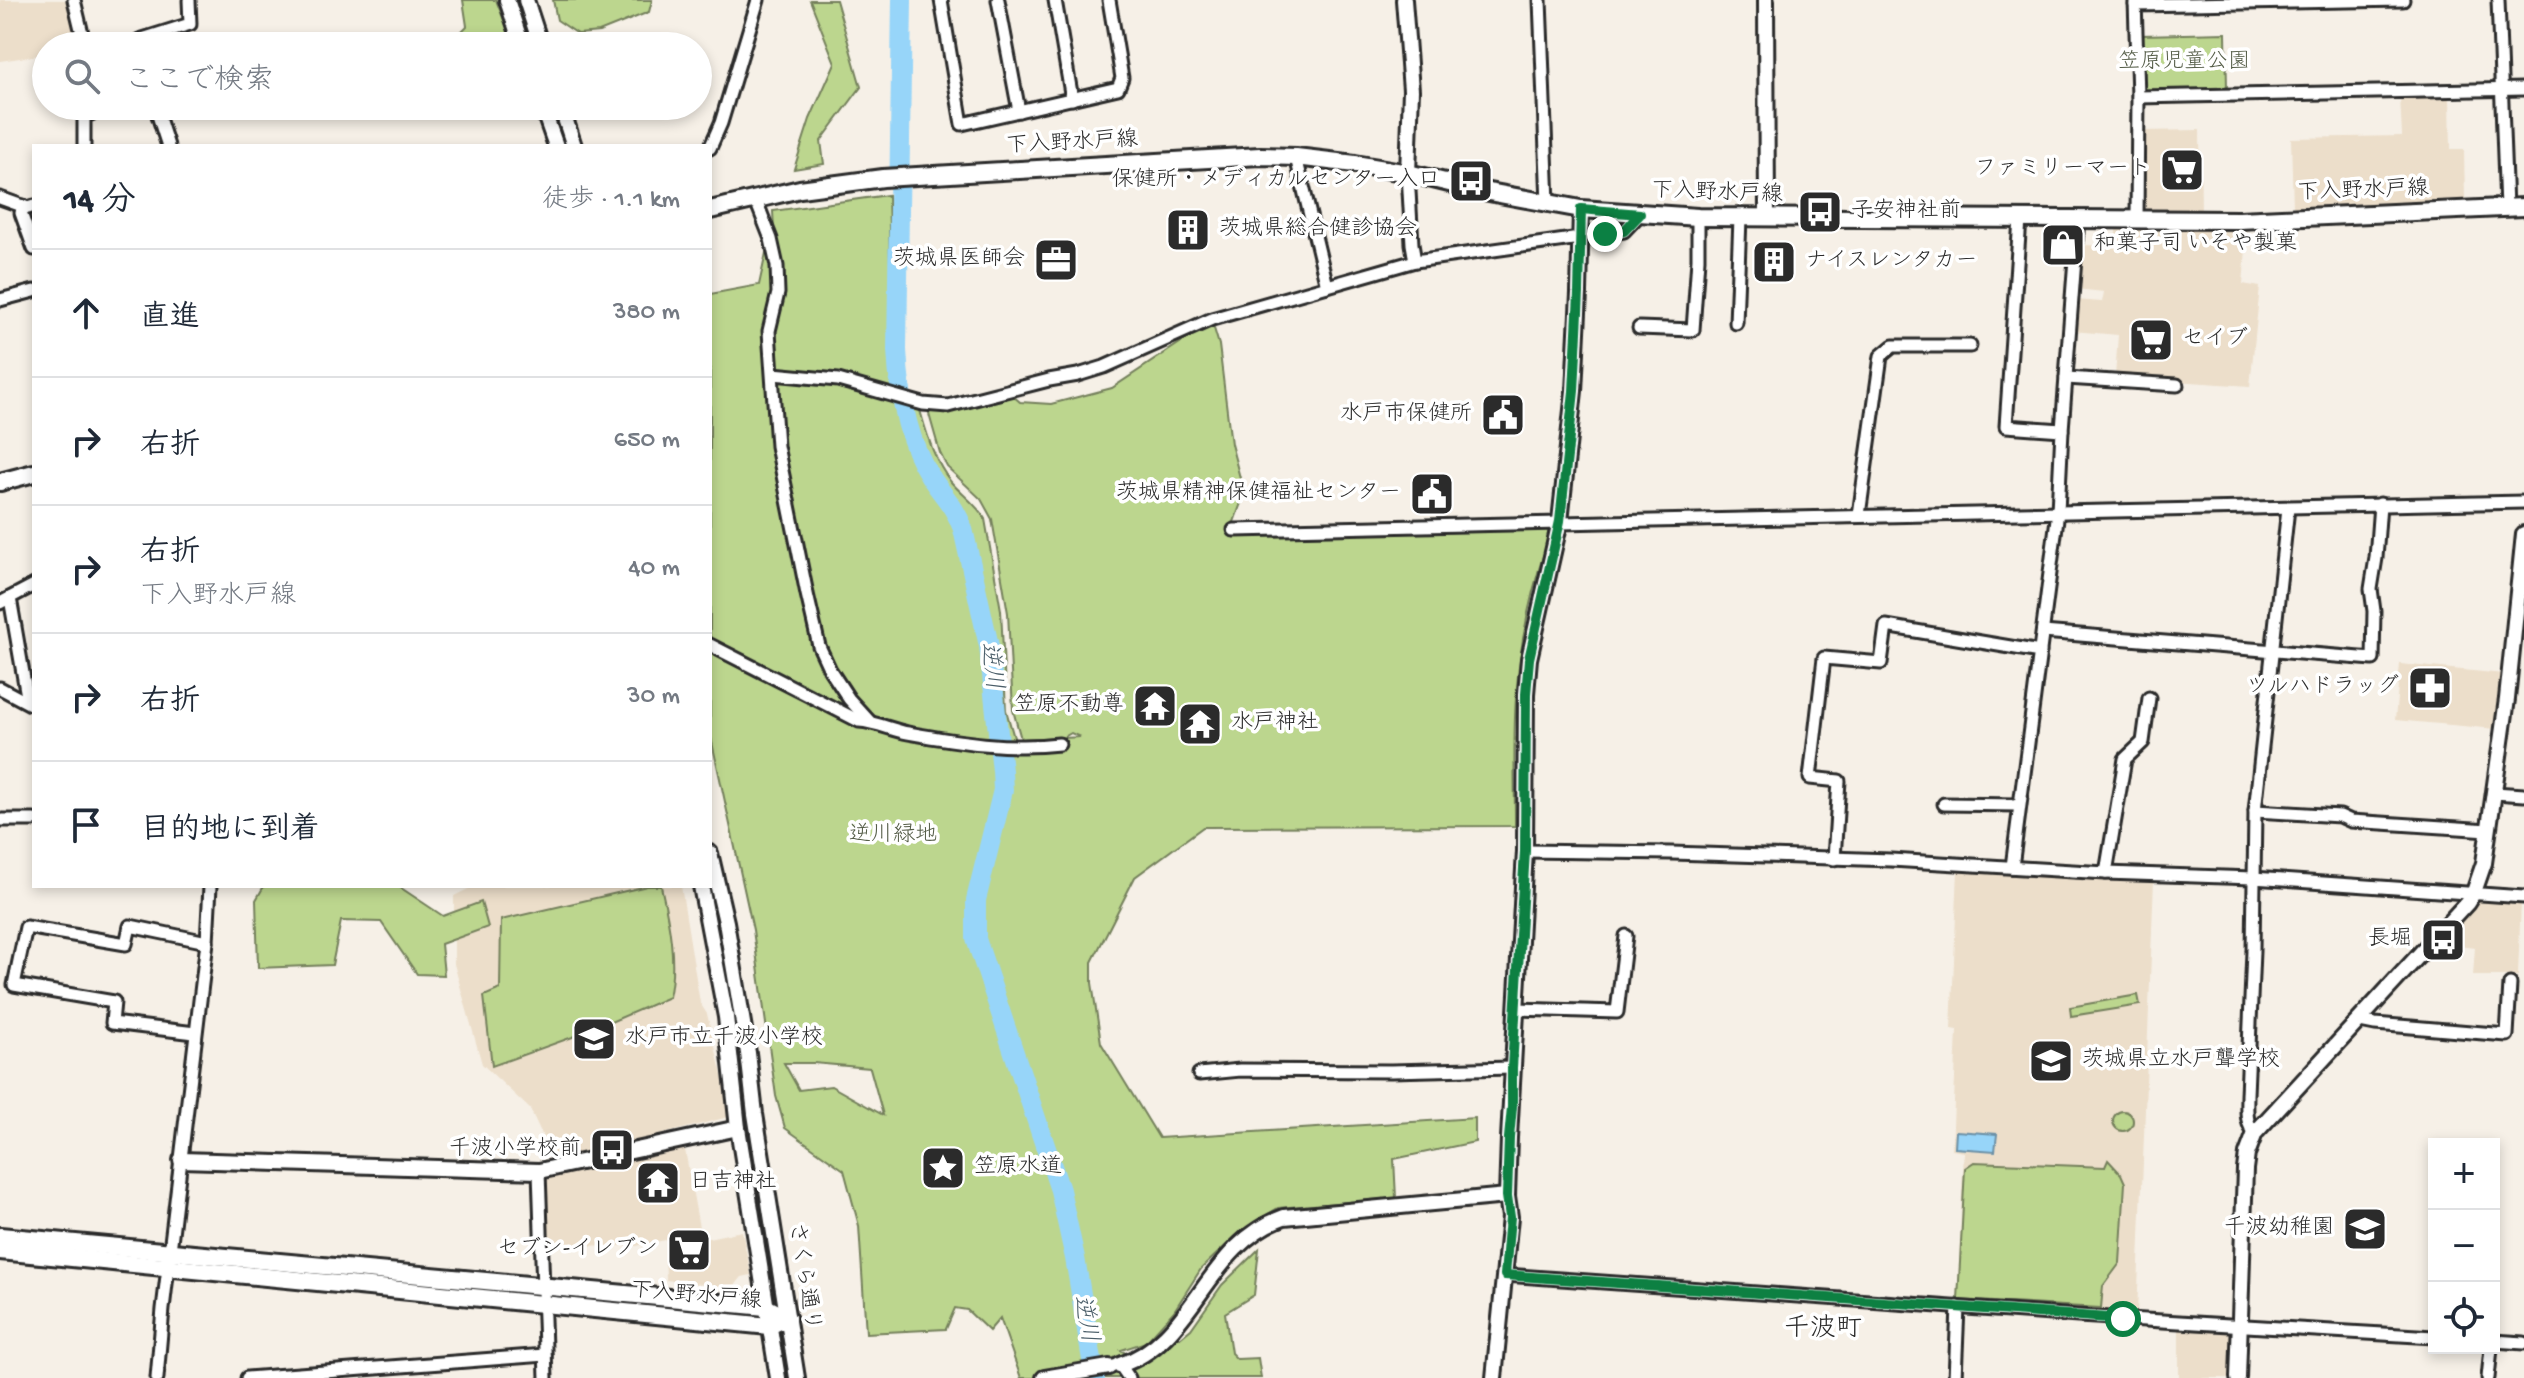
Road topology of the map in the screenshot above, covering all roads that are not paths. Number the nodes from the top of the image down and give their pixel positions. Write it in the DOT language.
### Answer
graph roads {
  1 [pos="74,0"];
  2 [pos="189,0"];
  3 [pos="507,0"];
  4 [pos="526,0"];
  5 [pos="758,0"];
  6 [pos="941,0"];
  7 [pos="998,0"];
  8 [pos="1055,0"];
  9 [pos="1109,0"];
  10 [pos="1404,0"];
  11 [pos="1540,0"];
  12 [pos="1766,0"];
  13 [pos="2403,0"];
  14 [pos="2498,0"];
  15 [pos="2135,2"];
  16 [pos="82,32"];
  17 [pos="164,32"];
  18 [pos="517,32"];
  19 [pos="536,32"];
  20 [pos="2500,89"];
  21 [pos="2524,89"];
  22 [pos="2138,97"];
  23 [pos="1072,99"];
  24 [pos="1019,111"];
  25 [pos="84,120"];
  26 [pos="160,120"];
  27 [pos="547,120"];
  28 [pos="566,120"];
  29 [pos="84,144"];
  30 [pos="167,144"];
  31 [pos="555,144"];
  32 [pos="573,144"];
  33 [pos="712,144"];
  34 [pos="1296,157"];
  35 [pos="1408,173"];
  36 [pos="0,198"];
  37 [pos="755,198"];
  38 [pos="1548,203"];
  39 [pos="28,206"];
  40 [pos="2524,207"];
  41 [pos="2506,208"];
  42 [pos="712,209"];
  43 [pos="1581,209"];
  44 [pos="1640,214"];
  45 [pos="1698,217"];
  46 [pos="1740,218"];
  47 [pos="1767,218"];
  48 [pos="2020,219"];
  49 [pos="2078,219"];
  50 [pos="2137,219"];
  51 [pos="1605,234"];
  52 [pos="1580,238"];
  53 [pos="32,243"];
  54 [pos="1415,261"];
  55 [pos="1327,286"];
  56 [pos="32,292"];
  57 [pos="0,300"];
  58 [pos="1736,323"];
  59 [pos="1639,328"];
  60 [pos="1970,346"];
  61 [pos="773,374"];
  62 [pos="2066,378"];
  63 [pos="2177,385"];
  64 [pos="2062,430"];
  65 [pos="32,474"];
  66 [pos="0,482"];
  67 [pos="2524,502"];
  68 [pos="2380,504"];
  69 [pos="2288,508"];
  70 [pos="2058,511"];
  71 [pos="1859,515"];
  72 [pos="1560,521"];
  73 [pos="1234,530"];
  74 [pos="2524,534"];
  75 [pos="32,586"];
  76 [pos="5,600"];
  77 [pos="2043,632"];
  78 [pos="712,646"];
  79 [pos="2272,649"];
  80 [pos="2040,652"];
  81 [pos="0,688"];
  82 [pos="2149,698"];
  83 [pos="31,704"];
  84 [pos="870,722"];
  85 [pos="1059,744"];
  86 [pos="2494,793"];
  87 [pos="2524,795"];
  88 [pos="1944,804"];
  89 [pos="2019,805"];
  90 [pos="2255,811"];
  91 [pos="0,820"];
  92 [pos="32,820"];
  93 [pos="2489,830"];
  94 [pos="1525,851"];
  95 [pos="1834,859"];
  96 [pos="712,862"];
  97 [pos="2012,867"];
  98 [pos="2106,873"];
  99 [pos="2253,878"];
  100 [pos="210,888"];
  101 [pos="701,888"];
  102 [pos="2474,892"];
  103 [pos="2524,897"];
  104 [pos="1626,936"];
  105 [pos="207,942"];
  106 [pos="2510,984"];
  107 [pos="1516,1009"];
  108 [pos="2360,1021"];
  109 [pos="195,1033"];
  110 [pos="1512,1068"];
  111 [pos="1199,1074"];
  112 [pos="738,1128"];
  113 [pos="2255,1133"];
  114 [pos="181,1160"];
  115 [pos="539,1171"];
  116 [pos="1507,1196"];
  117 [pos="0,1236"];
  118 [pos="0,1251"];
  119 [pos="169,1259"];
  120 [pos="1505,1275"];
  121 [pos="544,1296"];
  122 [pos="766,1307"];
  123 [pos="1958,1307"];
  124 [pos="787,1318"];
  125 [pos="769,1326"];
  126 [pos="2240,1326"];
  127 [pos="2428,1337"];
  128 [pos="2500,1341"];
  129 [pos="2524,1343"];
  130 [pos="2490,1354"];
  131 [pos="545,1355"];
  132 [pos="1115,1366"];
  133 [pos="157,1378"];
  134 [pos="247,1378"];
  135 [pos="546,1378"];
  136 [pos="778,1378"];
  137 [pos="797,1378"];
  138 [pos="1044,1378"];
  139 [pos="1129,1378"];
  140 [pos="1494,1378"];
  141 [pos="1955,1378"];
  142 [pos="2238,1378"];
  143 [pos="2488,1378"];
  1 -- 16 [label="street"];
  2 -- 17 [label="street"];
  3 -- 18 [label="street"];
  4 -- 19 [label="street"];
  5 -- 33 [label="street"];
  6 -- 24 [label="street"];
  7 -- 24 [label="street"];
  8 -- 23 [label="street"];
  9 -- 23 [label="street"];
  10 -- 35 [label="street"];
  11 -- 38 [label="street"];
  12 -- 47 [label="street"];
  13 -- 15 [label="street"];
  14 -- 20 [label="street"];
  15 -- 22 [label="street"];
  20 -- 21 [label="street"];
  20 -- 22 [label="street"];
  20 -- 41 [label="street"];
  22 -- 50 [label="street"];
  23 -- 24 [label="street"];
  25 -- 29 [label="street"];
  26 -- 30 [label="street"];
  27 -- 31 [label="street"];
  28 -- 32 [label="street"];
  34 -- 35 [label="main road, 下入野水戸線"];
  34 -- 37 [label="main road, 下入野水戸線"];
  34 -- 55 [label="street"];
  35 -- 38 [label="main road, 下入野水戸線"];
  35 -- 54 [label="street"];
  36 -- 39 [label="street"];
  37 -- 42 [label="main road"];
  37 -- 61 [label="street"];
  38 -- 43 [label="main road, 下入野水戸線"];
  39 -- 53 [label="street"];
  40 -- 41 [label="main road, 下入野水戸線"];
  41 -- 50 [label="main road, 下入野水戸線"];
  43 -- 44 [label="main road, 下入野水戸線"];
  43 -- 52 [label="street"];
  44 -- 45 [label="main road, 下入野水戸線"];
  44 -- 51 [label="street"];
  45 -- 46 [label="main road, 下入野水戸線"];
  45 -- 59 [label="street"];
  46 -- 47 [label="main road, 下入野水戸線"];
  46 -- 58 [label="street"];
  47 -- 48 [label="main road, 下入野水戸線"];
  48 -- 49 [label="main road, 下入野水戸線"];
  48 -- 64 [label="street"];
  49 -- 50 [label="main road, 下入野水戸線"];
  49 -- 62 [label="street"];
  52 -- 54 [label="street"];
  52 -- 72 [label="street"];
  54 -- 55 [label="street"];
  55 -- 61 [label="street"];
  56 -- 57 [label="street"];
  60 -- 71 [label="street"];
  61 -- 84 [label="street"];
  62 -- 63 [label="street"];
  62 -- 64 [label="street"];
  64 -- 70 [label="street"];
  65 -- 66 [label="main road"];
  67 -- 68 [label="street"];
  68 -- 69 [label="street"];
  68 -- 79 [label="street"];
  69 -- 70 [label="street"];
  69 -- 79 [label="street"];
  70 -- 71 [label="street"];
  70 -- 77 [label="street"];
  71 -- 72 [label="street"];
  72 -- 73 [label="street"];
  72 -- 94 [label="street"];
  74 -- 86 [label="street"];
  75 -- 76 [label="street"];
  76 -- 83 [label="street"];
  77 -- 79 [label="street"];
  77 -- 80 [label="street"];
  78 -- 84 [label="street"];
  79 -- 90 [label="street"];
  80 -- 89 [label="street"];
  80 -- 95 [label="street"];
  81 -- 83 [label="street"];
  82 -- 98 [label="street"];
  84 -- 85 [label="street"];
  86 -- 87 [label="street"];
  86 -- 93 [label="street"];
  88 -- 89 [label="street"];
  89 -- 97 [label="street"];
  90 -- 93 [label="street"];
  90 -- 99 [label="street"];
  91 -- 92 [label="street"];
  93 -- 102 [label="street"];
  94 -- 95 [label="street"];
  94 -- 107 [label="street"];
  95 -- 97 [label="street"];
  96 -- 124 [label="street, さくら通り"];
  97 -- 98 [label="street"];
  98 -- 99 [label="street"];
  99 -- 102 [label="street"];
  99 -- 113 [label="street"];
  100 -- 105 [label="street"];
  101 -- 112 [label="street, さくら通り"];
  102 -- 103 [label="street"];
  102 -- 108 [label="street"];
  104 -- 107 [label="street"];
  105 -- 109 [label="street"];
  105 -- 109 [label="street"];
  106 -- 108 [label="street"];
  107 -- 110 [label="street"];
  108 -- 113 [label="street"];
  109 -- 114 [label="street"];
  110 -- 111 [label="street"];
  110 -- 116 [label="street"];
  112 -- 115 [label="street"];
  112 -- 122 [label="street, さくら通り"];
  113 -- 126 [label="street"];
  114 -- 115 [label="street"];
  114 -- 119 [label="street"];
  115 -- 121 [label="street"];
  116 -- 120 [label="street"];
  116 -- 132 [label="street"];
  117 -- 119 [label="main road, 下入野水戸線"];
  118 -- 119 [label="main road, 下入野水戸線"];
  119 -- 121 [label="main road, 下入野水戸線"];
  119 -- 133 [label="street"];
  120 -- 123 [label="street"];
  120 -- 140 [label="street"];
  121 -- 122 [label="main road, 下入野水戸線"];
  121 -- 125 [label="main road, 下入野水戸線"];
  121 -- 131 [label="street"];
  122 -- 124 [label="main road, 下入野水戸線"];
  122 -- 125 [label="street, さくら通り"];
  123 -- 126 [label="street"];
  123 -- 141 [label="street"];
  124 -- 125 [label="main road, 下入野水戸線"];
  124 -- 137 [label="street, さくら通り"];
  125 -- 136 [label="street, さくら通り"];
  126 -- 127 [label="street"];
  126 -- 142 [label="street"];
  128 -- 129 [label="street"];
  130 -- 143 [label="street"];
  131 -- 134 [label="street"];
  131 -- 135 [label="street"];
  132 -- 138 [label="street"];
  132 -- 139 [label="street"];
}
